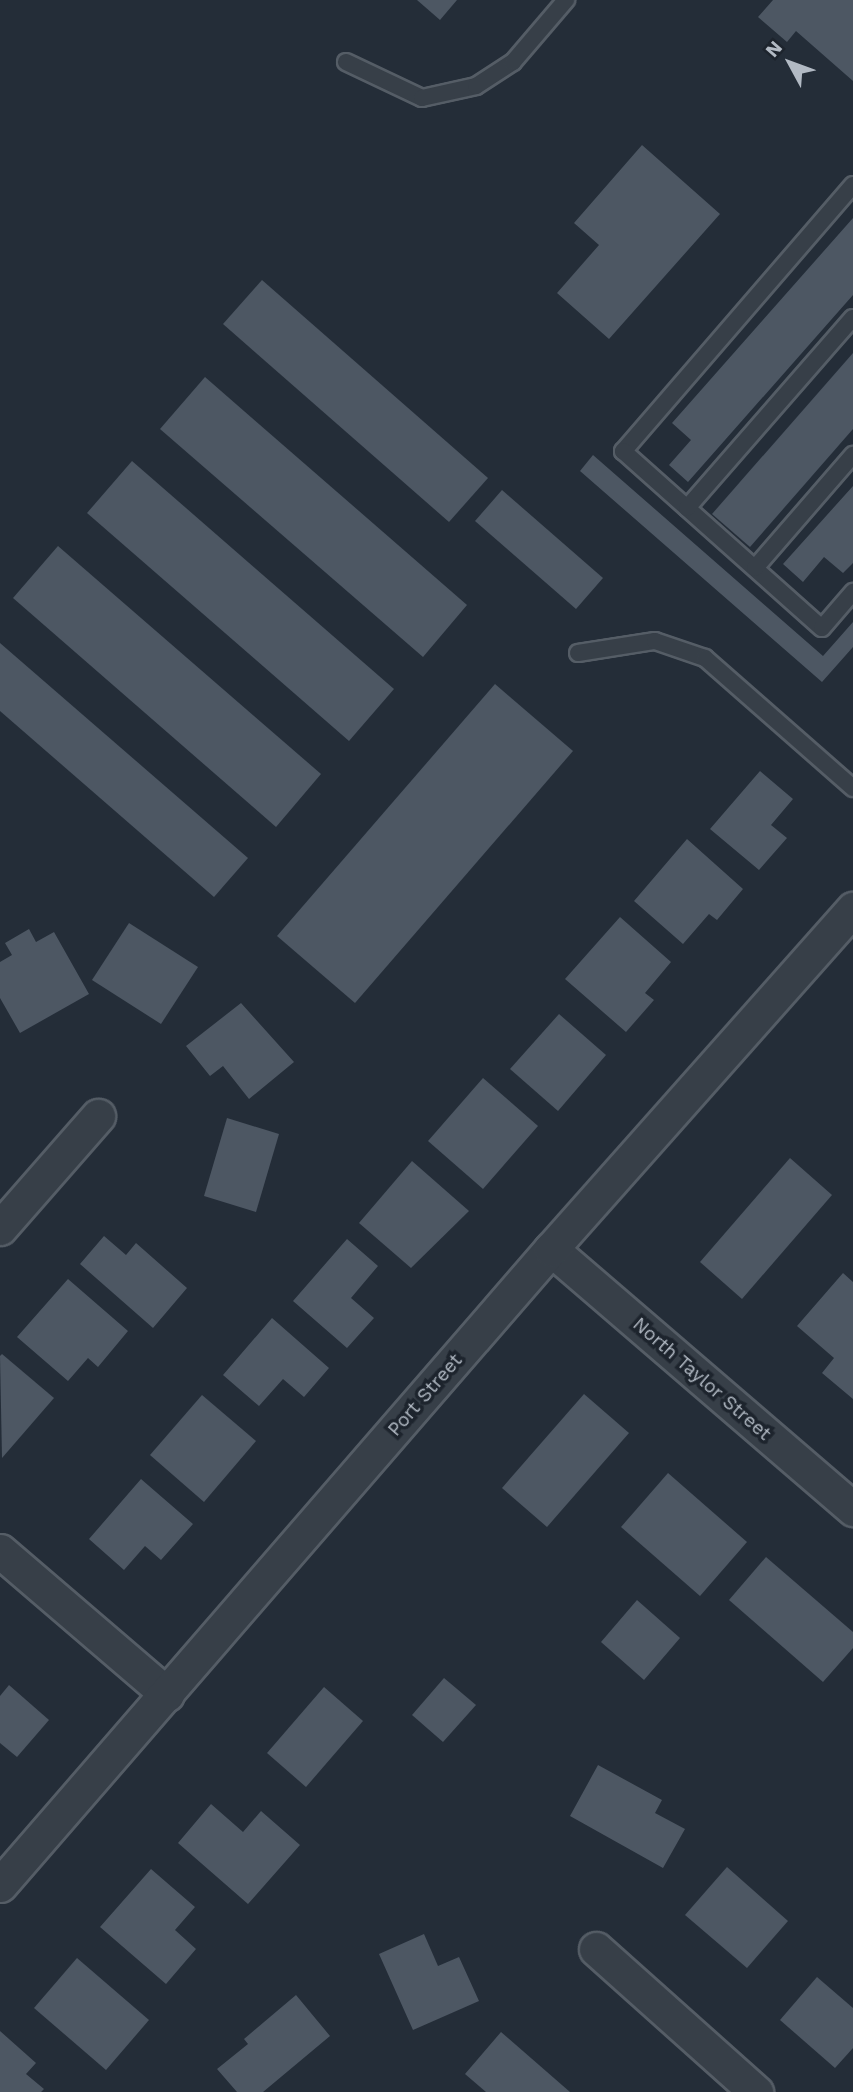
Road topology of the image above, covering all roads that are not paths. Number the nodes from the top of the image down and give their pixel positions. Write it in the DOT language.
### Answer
graph roads {
  1 [pos="566,0"];
  2 [pos="346,62"];
  3 [pos="853,185"];
  4 [pos="853,318"];
  5 [pos="853,455"];
  6 [pos="687,508"];
  7 [pos="755,568"];
  8 [pos="853,592"];
  9 [pos="578,653"];
  10 [pos="853,788"];
  11 [pos="853,909"];
  12 [pos="98,1116"];
  13 [pos="0,1228"];
  14 [pos="551,1249"];
  15 [pos="853,1509"];
  16 [pos="0,1551"];
  17 [pos="167,1694"];
  18 [pos="0,1885"];
  19 [pos="596,1949"];
  20 [pos="756,2092"];
  1 -- 2 [label="lane"];
  3 -- 6 [label="lane"];
  4 -- 6 [label="lane"];
  5 -- 7 [label="lane"];
  6 -- 7 [label="lane"];
  7 -- 8 [label="lane"];
  9 -- 10 [label="lane"];
  11 -- 14 [label="street, Port Street"];
  12 -- 13 [label="street"];
  14 -- 15 [label="street, North Taylor Street"];
  14 -- 17 [label="street, Port Street"];
  16 -- 17 [label="street"];
  17 -- 18 [label="street, Port Street"];
  19 -- 20 [label="street"];
}
